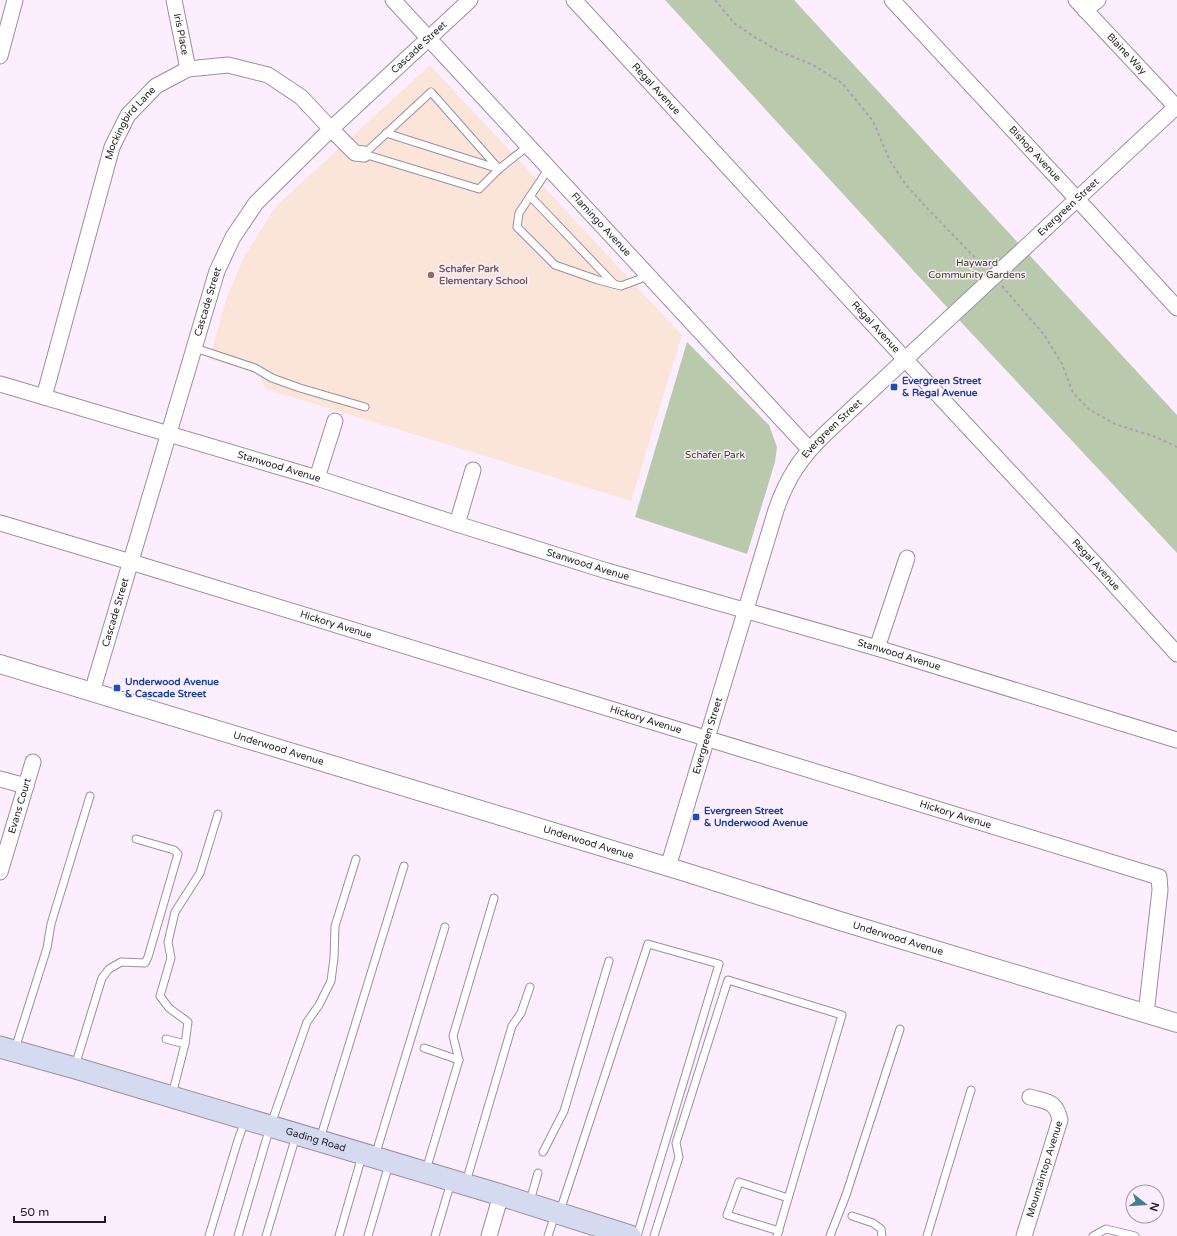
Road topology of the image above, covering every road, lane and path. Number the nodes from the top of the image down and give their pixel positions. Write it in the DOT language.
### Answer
graph roads {
  1 [pos="16,0"];
  2 [pos="174,0"];
  3 [pos="393,0"];
  4 [pos="470,0"];
  5 [pos="574,0"];
  6 [pos="715,0"];
  7 [pos="892,0"];
  8 [pos="1098,0"];
  9 [pos="1081,5"];
  10 [pos="428,38"];
  11 [pos="0,56"];
  12 [pos="188,70"];
  13 [pos="1177,107"];
  14 [pos="331,129"];
  15 [pos="386,134"];
  16 [pos="528,146"];
  17 [pos="364,154"];
  18 [pos="549,168"];
  19 [pos="499,169"];
  20 [pos="530,196"];
  21 [pos="1077,199"];
  22 [pos="648,276"];
  23 [pos="994,277"];
  24 [pos="615,285"];
  25 [pos="1177,308"];
  26 [pos="195,348"];
  27 [pos="905,359"];
  28 [pos="0,384"];
  29 [pos="44,397"];
  30 [pos="365,407"];
  31 [pos="335,421"];
  32 [pos="169,435"];
  33 [pos="1177,447"];
  34 [pos="809,449"];
  35 [pos="473,470"];
  36 [pos="317,478"];
  37 [pos="0,523"];
  38 [pos="456,524"];
  39 [pos="907,558"];
  40 [pos="130,561"];
  41 [pos="745,610"];
  42 [pos="877,648"];
  43 [pos="1177,654"];
  44 [pos="0,664"];
  45 [pos="92,692"];
  46 [pos="706,739"];
  47 [pos="1177,740"];
  48 [pos="33,762"];
  49 [pos="0,779"];
  50 [pos="26,786"];
  51 [pos="90,796"];
  52 [pos="218,814"];
  53 [pos="6,832"];
  54 [pos="136,839"];
  55 [pos="356,858"];
  56 [pos="404,866"];
  57 [pos="668,867"];
  58 [pos="0,872"];
  59 [pos="494,898"];
  60 [pos="445,927"];
  61 [pos="609,961"];
  62 [pos="530,987"];
  63 [pos="1146,1014"];
  64 [pos="1177,1023"];
  65 [pos="900,1029"];
  66 [pos="166,1039"];
  67 [pos="185,1044"];
  68 [pos="424,1048"];
  69 [pos="7,1049"];
  70 [pos="459,1060"];
  71 [pos="75,1068"];
  72 [pos="971,1090"];
  73 [pos="171,1097"];
  74 [pos="1030,1097"];
  75 [pos="246,1119"];
  76 [pos="270,1127"];
  77 [pos="297,1134"];
  78 [pos="320,1141"];
  79 [pos="544,1152"];
  80 [pos="376,1158"];
  81 [pos="426,1172"];
  82 [pos="538,1173"];
  83 [pos="458,1182"];
  84 [pos="501,1194"];
  85 [pos="788,1198"];
  86 [pos="529,1204"];
  87 [pos="558,1213"];
  88 [pos="852,1216"];
  89 [pos="778,1233"];
  90 [pos="625,1235"];
  91 [pos="209,1236"];
  92 [pos="238,1236"];
  93 [pos="266,1236"];
  94 [pos="339,1236"];
  95 [pos="368,1236"];
  96 [pos="434,1236"];
  97 [pos="488,1236"];
  98 [pos="548,1236"];
  99 [pos="654,1236"];
  100 [pos="830,1236"];
  101 [pos="882,1236"];
  102 [pos="927,1236"];
  103 [pos="1024,1236"];
  104 [pos="1093,1236"];
  105 [pos="1135,1236"];
  1 -- 11 [label="street"];
  2 -- 12 [label="street, Iris Place"];
  3 -- 10 [label="street, Flamingo Avenue"];
  4 -- 10 [label="street, Cascade Street"];
  5 -- 27 [label="street, Regal Avenue"];
  6 -- 23 [label="path"];
  7 -- 21 [label="street, Bishop Avenue"];
  8 -- 9 [label="street"];
  9 -- 13 [label="street, Blaine Way"];
  10 -- 14 [label="street, Cascade Street"];
  10 -- 16 [label="street, Flamingo Avenue"];
  12 -- 14 [label="street, Mockingbird Lane"];
  12 -- 29 [label="street, Mockingbird Lane"];
  13 -- 21 [label="street, Evergreen Street"];
  14 -- 17 [label="street, Mockingbird Lane"];
  14 -- 26 [label="street, Cascade Street"];
  15 -- 17 [label="lane"];
  15 -- 19 [label="lane"];
  15 -- 19 [label="lane"];
  16 -- 18 [label="street, Flamingo Avenue"];
  16 -- 19 [label="lane"];
  17 -- 19 [label="lane"];
  18 -- 20 [label="lane"];
  18 -- 22 [label="street, Flamingo Avenue"];
  20 -- 24 [label="lane"];
  20 -- 24 [label="lane"];
  21 -- 23 [label="street, Evergreen Street"];
  21 -- 25 [label="street, Bishop Avenue"];
  22 -- 24 [label="lane"];
  22 -- 34 [label="street, Flamingo Avenue"];
  23 -- 27 [label="street, Evergreen Street"];
  23 -- 33 [label="path"];
  26 -- 30 [label="lane"];
  26 -- 32 [label="street, Cascade Street"];
  27 -- 34 [label="street, Evergreen Street"];
  27 -- 43 [label="street, Regal Avenue"];
  28 -- 29 [label="street, Stanwood Avenue"];
  29 -- 32 [label="street, Stanwood Avenue"];
  31 -- 36 [label="street"];
  32 -- 36 [label="street, Stanwood Avenue"];
  32 -- 40 [label="street, Cascade Street"];
  34 -- 41 [label="street, Evergreen Street"];
  35 -- 38 [label="street"];
  36 -- 38 [label="street, Stanwood Avenue"];
  37 -- 40 [label="street, Hickory Avenue"];
  38 -- 41 [label="street, Stanwood Avenue"];
  39 -- 42 [label="street"];
  40 -- 45 [label="street, Cascade Street"];
  40 -- 46 [label="street, Hickory Avenue"];
  41 -- 42 [label="street, Stanwood Avenue"];
  41 -- 46 [label="street, Evergreen Street"];
  42 -- 47 [label="street, Stanwood Avenue"];
  44 -- 45 [label="street, Underwood Avenue"];
  45 -- 57 [label="street, Underwood Avenue"];
  46 -- 57 [label="street, Evergreen Street"];
  46 -- 63 [label="street, Hickory Avenue"];
  48 -- 50 [label="street, Evans Court"];
  49 -- 50 [label="street"];
  50 -- 53 [label="street, Evans Court"];
  51 -- 69 [label="lane"];
  52 -- 67 [label="lane"];
  53 -- 58 [label="street, Evans Court"];
  54 -- 71 [label="lane"];
  55 -- 76 [label="lane"];
  56 -- 78 [label="lane"];
  57 -- 63 [label="street, Underwood Avenue"];
  59 -- 70 [label="lane"];
  60 -- 80 [label="lane"];
  61 -- 79 [label="lane"];
  62 -- 83 [label="lane"];
  63 -- 64 [label="street, Underwood Avenue"];
  65 -- 100 [label="lane"];
  66 -- 67 [label="lane"];
  67 -- 73 [label="lane"];
  68 -- 70 [label="lane"];
  69 -- 71 [label="main road, Gading Road"];
  70 -- 81 [label="lane"];
  71 -- 73 [label="main road, Gading Road"];
  72 -- 102 [label="lane"];
  73 -- 75 [label="main road, Gading Road"];
  74 -- 103 [label="street, Mountaintop Avenue"];
  75 -- 76 [label="main road, Gading Road"];
  75 -- 91 [label="lane"];
  76 -- 77 [label="main road, Gading Road"];
  76 -- 92 [label="lane"];
  77 -- 78 [label="main road, Gading Road"];
  77 -- 93 [label="lane"];
  78 -- 80 [label="main road, Gading Road"];
  80 -- 81 [label="main road, Gading Road"];
  80 -- 94 [label="lane"];
  80 -- 95 [label="lane"];
  81 -- 83 [label="main road, Gading Road"];
  82 -- 86 [label="lane"];
  83 -- 84 [label="main road, Gading Road"];
  83 -- 96 [label="lane"];
  84 -- 86 [label="main road, Gading Road"];
  84 -- 97 [label="street"];
  85 -- 89 [label="lane"];
  85 -- 89 [label="lane"];
  85 -- 99 [label="lane"];
  86 -- 87 [label="main road, Gading Road"];
  87 -- 90 [label="main road, Gading Road"];
  87 -- 90 [label="lane"];
  87 -- 98 [label="lane"];
  88 -- 101 [label="lane"];
  104 -- 105 [label="lane"];
}
